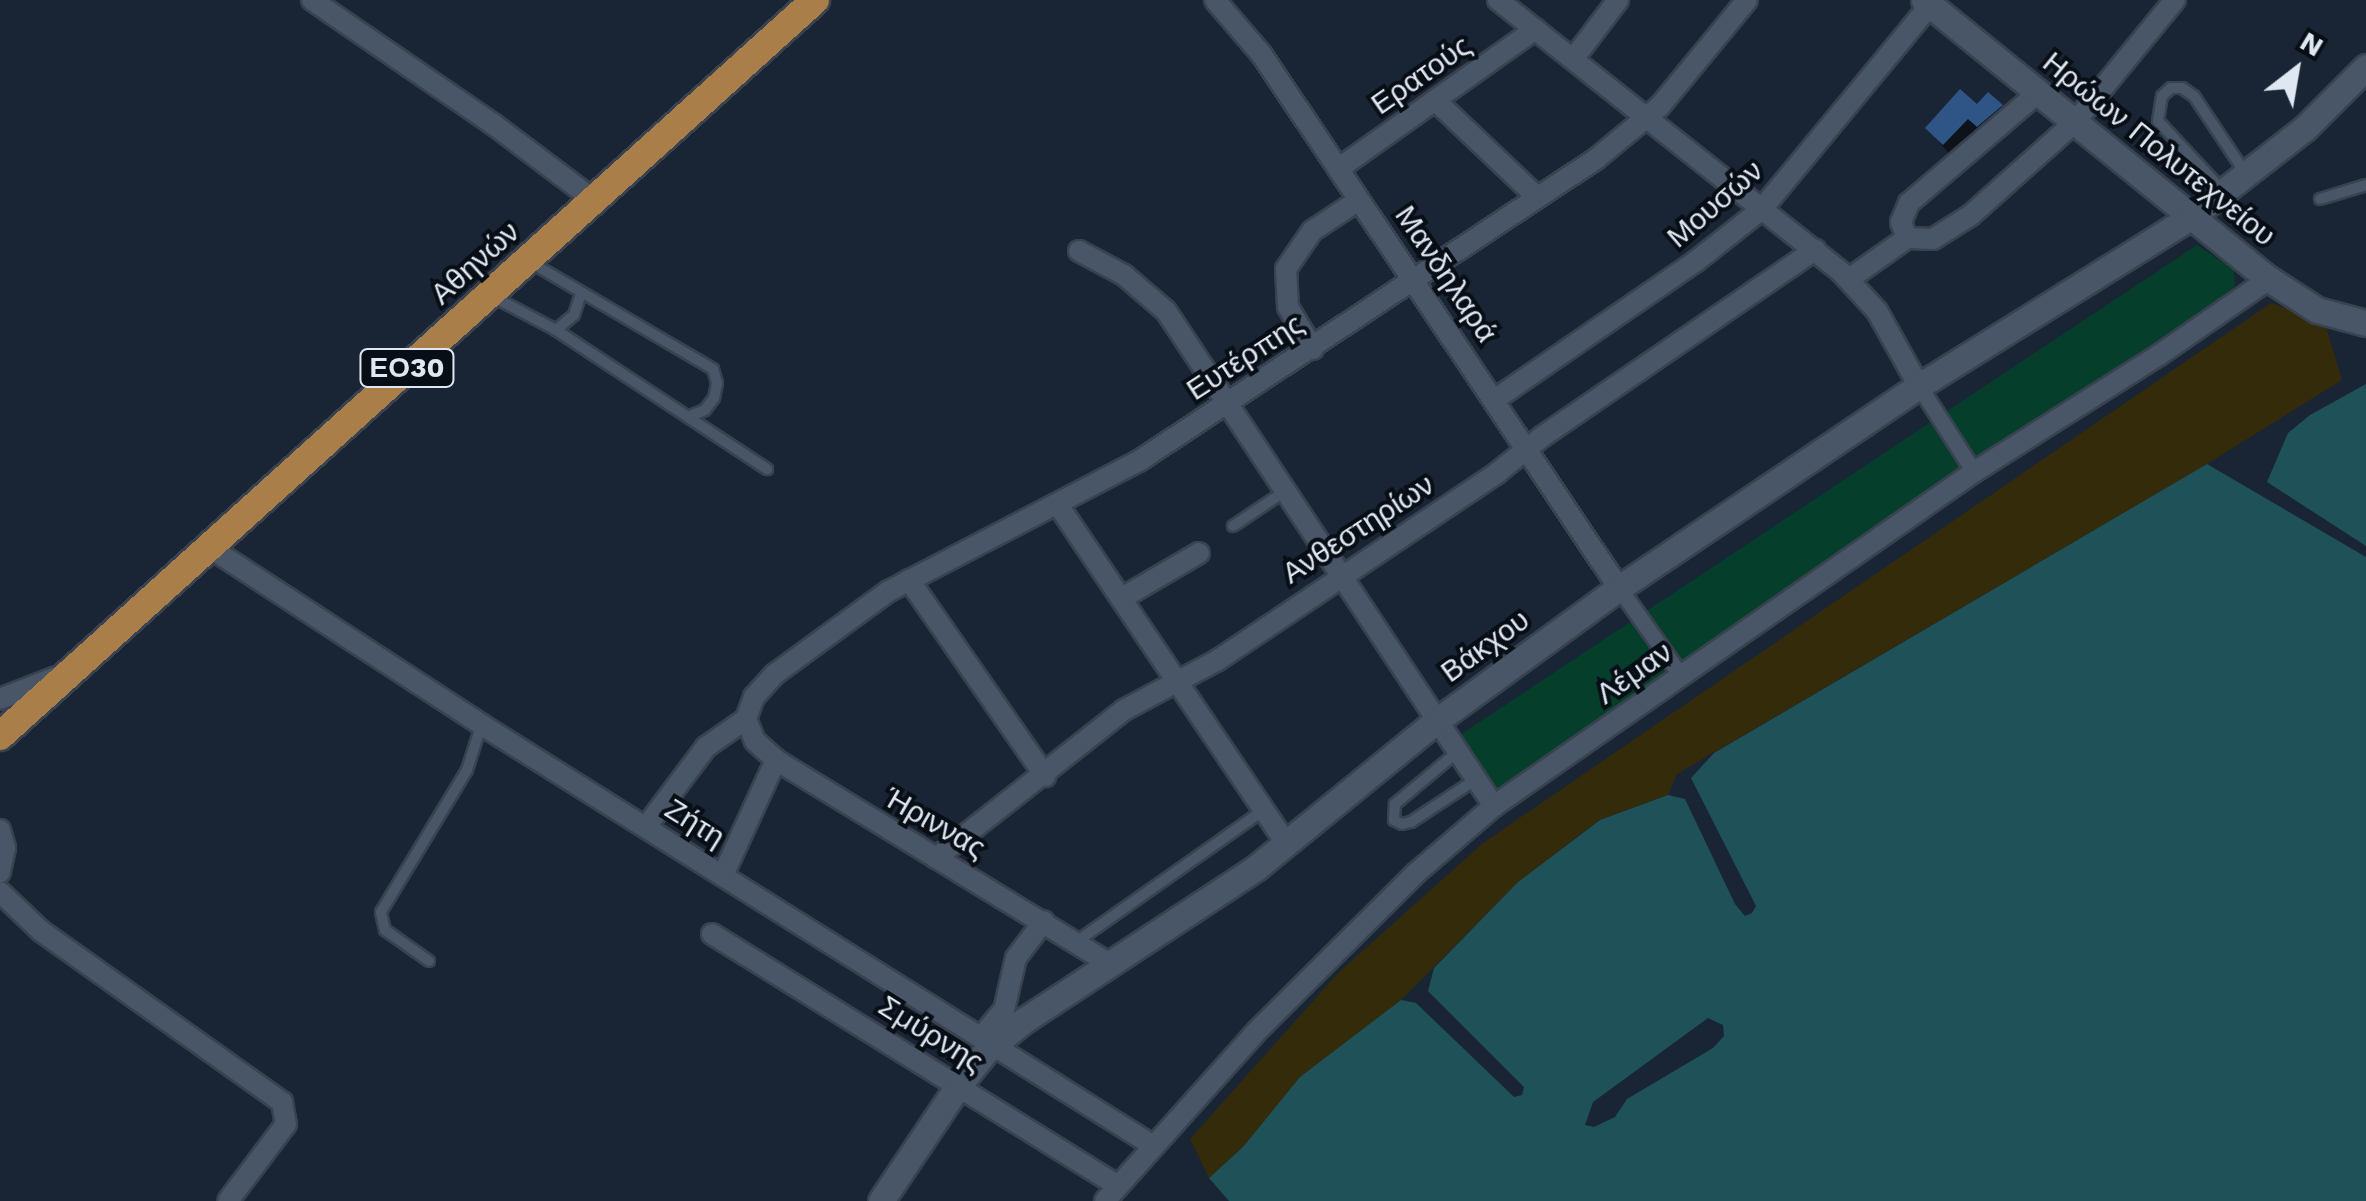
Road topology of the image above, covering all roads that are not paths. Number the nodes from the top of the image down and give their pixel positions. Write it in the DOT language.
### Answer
graph roads {
  1 [pos="312,0"];
  2 [pos="815,0"];
  3 [pos="1498,0"];
  4 [pos="1618,0"];
  5 [pos="1747,0"];
  6 [pos="2173,1"];
  7 [pos="1927,2"];
  8 [pos="1228,5"];
  9 [pos="1536,30"];
  10 [pos="1574,58"];
  11 [pos="2366,67"];
  12 [pos="2038,93"];
  13 [pos="1437,102"];
  14 [pos="1648,118"];
  15 [pos="2075,122"];
  16 [pos="1338,169"];
  17 [pos="2246,174"];
  18 [pos="2366,185"];
  19 [pos="2224,192"];
  20 [pos="1538,198"];
  21 [pos="2320,198"];
  22 [pos="594,200"];
  23 [pos="1360,200"];
  24 [pos="1762,209"];
  25 [pos="2192,216"];
  26 [pos="1907,238"];
  27 [pos="1079,250"];
  28 [pos="1815,250"];
  29 [pos="527,260"];
  30 [pos="1849,278"];
  31 [pos="2269,279"];
  32 [pos="1414,281"];
  33 [pos="489,294"];
  34 [pos="581,294"];
  35 [pos="2366,323"];
  36 [pos="556,330"];
  37 [pos="1313,349"];
  38 [pos="1919,386"];
  39 [pos="1494,400"];
  40 [pos="1230,403"];
  41 [pos="690,416"];
  42 [pos="1526,449"];
  43 [pos="766,469"];
  44 [pos="1974,472"];
  45 [pos="1285,491"];
  46 [pos="1058,505"];
  47 [pos="1233,526"];
  48 [pos="209,547"];
  49 [pos="1199,554"];
  50 [pos="1340,578"];
  51 [pos="909,580"];
  52 [pos="1619,588"];
  53 [pos="1122,598"];
  54 [pos="91,654"];
  55 [pos="1681,676"];
  56 [pos="1177,681"];
  57 [pos="0,699"];
  58 [pos="746,718"];
  59 [pos="1434,722"];
  60 [pos="482,725"];
  61 [pos="0,736"];
  62 [pos="1456,753"];
  63 [pos="776,760"];
  64 [pos="1045,776"];
  65 [pos="1476,780"];
  66 [pos="1494,806"];
  67 [pos="1264,810"];
  68 [pos="646,827"];
  69 [pos="0,830"];
  70 [pos="1287,844"];
  71 [pos="936,858"];
  72 [pos="0,872"];
  73 [pos="723,875"];
  74 [pos="0,892"];
  75 [pos="1044,921"];
  76 [pos="712,934"];
  77 [pos="1076,942"];
  78 [pos="429,962"];
  79 [pos="1110,964"];
  80 [pos="988,1040"];
  81 [pos="958,1086"];
  82 [pos="1152,1145"];
  83 [pos="1111,1193"];
  84 [pos="228,1201"];
  85 [pos="881,1201"];
  1 -- 22 [label="street"];
  2 -- 22 [label="main road, Αθηνών / ΕΟ30"];
  3 -- 9 [label="street"];
  4 -- 10 [label="street"];
  5 -- 14 [label="street, Ευτέρπης"];
  6 -- 15 [label="street"];
  7 -- 12 [label="street, Ηρώων Πολυτεχνείου"];
  7 -- 24 [label="street, Μουσών"];
  8 -- 16 [label="street, Μανδηλαρά"];
  9 -- 10 [label="street"];
  9 -- 13 [label="street, Ερατούς"];
  10 -- 14 [label="street"];
  11 -- 17 [label="street, Βάκχου"];
  12 -- 15 [label="street, Ηρώων Πολυτεχνείου"];
  12 -- 26 [label="street"];
  13 -- 16 [label="street, Ερατούς"];
  13 -- 20 [label="street"];
  14 -- 20 [label="street, Ευτέρπης"];
  14 -- 24 [label="street"];
  15 -- 25 [label="street, Ηρώων Πολυτεχνείου"];
  15 -- 26 [label="street"];
  16 -- 23 [label="street, Μανδηλαρά"];
  17 -- 19 [label="street, Βάκχου"];
  17 -- 19 [label="lane"];
  18 -- 21 [label="lane"];
  19 -- 25 [label="street, Βάκχου"];
  20 -- 32 [label="street, Ευτέρπης"];
  22 -- 29 [label="main road, Αθηνών / ΕΟ30"];
  23 -- 32 [label="street, Μανδηλαρά"];
  23 -- 37 [label="street"];
  24 -- 28 [label="street"];
  24 -- 39 [label="street, Μουσών"];
  25 -- 31 [label="street, Ηρώων Πολυτεχνείου"];
  25 -- 38 [label="street, Βάκχου"];
  26 -- 30 [label="street"];
  27 -- 40 [label="street"];
  28 -- 30 [label="street"];
  28 -- 42 [label="street, Ανθεστηρίων"];
  29 -- 33 [label="main road, Αθηνών / ΕΟ30"];
  29 -- 34 [label="lane"];
  30 -- 38 [label="street"];
  31 -- 35 [label="street, Ηρώων Πολυτεχνείου"];
  31 -- 44 [label="street, Λέμαν"];
  32 -- 37 [label="street, Ευτέρπης"];
  32 -- 39 [label="street, Μανδηλαρά"];
  33 -- 36 [label="lane"];
  33 -- 48 [label="main road, Αθηνών / ΕΟ30"];
  34 -- 36 [label="lane"];
  34 -- 41 [label="lane"];
  36 -- 41 [label="lane"];
  37 -- 40 [label="street, Ευτέρπης"];
  38 -- 44 [label="street"];
  38 -- 52 [label="street, Βάκχου"];
  39 -- 42 [label="street, Μανδηλαρά"];
  40 -- 45 [label="street"];
  40 -- 46 [label="street, Ευτέρπης"];
  41 -- 43 [label="lane"];
  42 -- 50 [label="street, Ανθεστηρίων"];
  42 -- 52 [label="street, Μανδηλαρά"];
  44 -- 55 [label="street, Λέμαν"];
  45 -- 47 [label="lane"];
  45 -- 50 [label="street"];
  46 -- 51 [label="street, Ευτέρπης"];
  46 -- 53 [label="street"];
  48 -- 54 [label="main road, Αθηνών / ΕΟ30"];
  48 -- 60 [label="street, Ζήτη"];
  49 -- 53 [label="street"];
  50 -- 56 [label="street, Ανθεστηρίων"];
  50 -- 59 [label="street"];
  51 -- 58 [label="street, Ευτέρπης"];
  51 -- 64 [label="street"];
  52 -- 55 [label="street"];
  52 -- 59 [label="street, Βάκχου"];
  53 -- 56 [label="street"];
  54 -- 57 [label="street"];
  54 -- 61 [label="main road, Αθηνών / ΕΟ30"];
  55 -- 66 [label="street, Λέμαν"];
  56 -- 64 [label="street, Ανθεστηρίων"];
  56 -- 67 [label="street"];
  58 -- 63 [label="street, Ήριννας"];
  58 -- 68 [label="street"];
  59 -- 62 [label="street"];
  59 -- 70 [label="street, Βάκχου"];
  60 -- 68 [label="street, Ζήτη"];
  60 -- 78 [label="lane"];
  62 -- 65 [label="street"];
  62 -- 65 [label="lane"];
  63 -- 71 [label="street, Ήριννας"];
  63 -- 73 [label="street"];
  64 -- 71 [label="street, Ανθεστηρίων"];
  65 -- 66 [label="street"];
  66 -- 82 [label="street, Λέμαν"];
  67 -- 70 [label="street"];
  67 -- 77 [label="lane"];
  68 -- 73 [label="street, Ζήτη"];
  69 -- 72 [label="street"];
  70 -- 79 [label="street, Βάκχου"];
  71 -- 75 [label="street, Ήριννας"];
  73 -- 80 [label="street, Ζήτη"];
  74 -- 84 [label="street"];
  75 -- 77 [label="street, Ήριννας"];
  75 -- 80 [label="street"];
  76 -- 81 [label="street, Σμύρνης"];
  77 -- 79 [label="street, Ήριννας"];
  79 -- 80 [label="street, Βάκχου"];
  80 -- 81 [label="street, Βάκχου"];
  80 -- 82 [label="street, Ζήτη"];
  81 -- 83 [label="street, Σμύρνης"];
  81 -- 85 [label="street, Βάκχου"];
  82 -- 83 [label="street, Λέμαν"];
}
